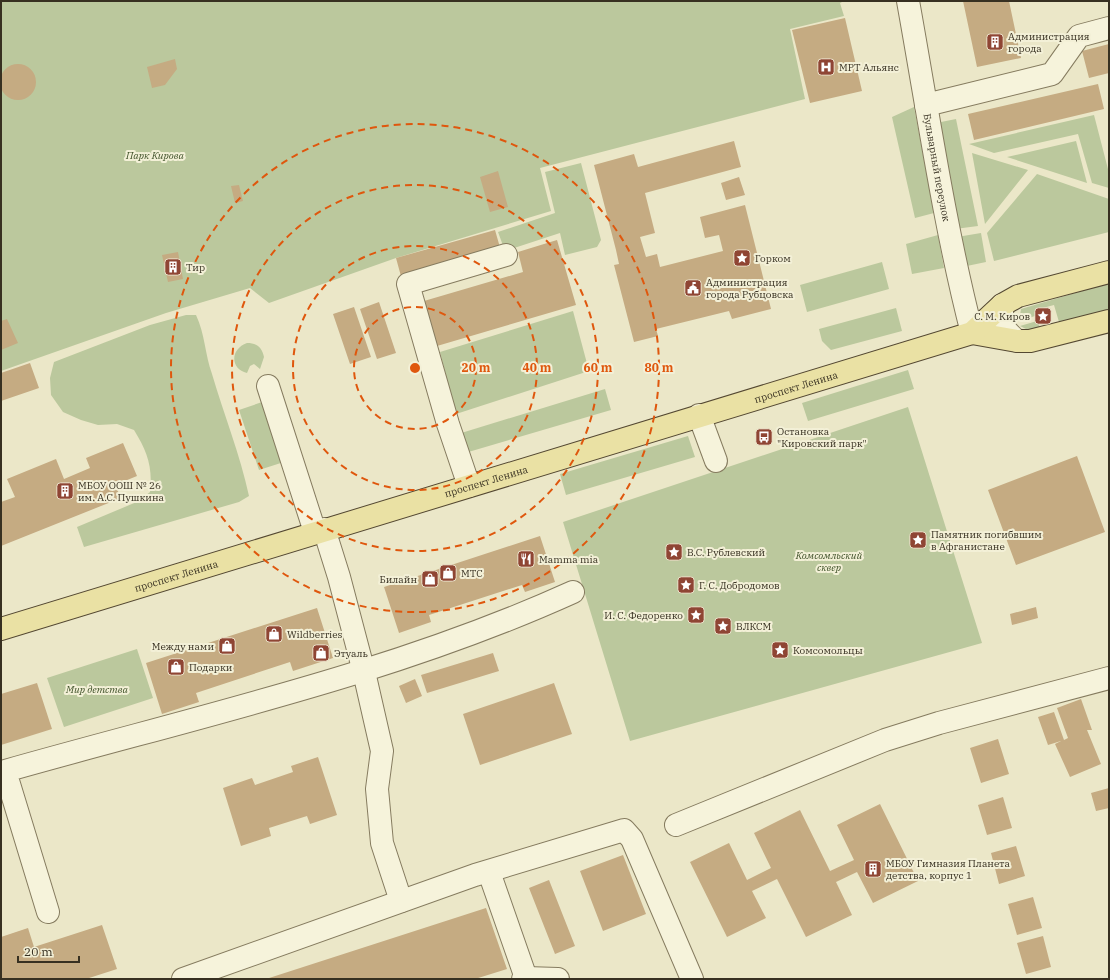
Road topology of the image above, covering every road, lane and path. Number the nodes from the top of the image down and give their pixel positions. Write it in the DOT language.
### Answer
graph roads {
  1 [pos="908,1"];
  2 [pos="1109,28"];
  3 [pos="926,105"];
  4 [pos="506,255"];
  5 [pos="1109,272"];
  6 [pos="1002,305"];
  7 [pos="1109,321"];
  8 [pos="972,333"];
  9 [pos="1017,341"];
  10 [pos="268,386"];
  11 [pos="699,415"];
  12 [pos="716,461"];
  13 [pos="469,486"];
  14 [pos="320,531"];
  15 [pos="573,592"];
  16 [pos="1,629"];
  17 [pos="364,672"];
  18 [pos="1109,678"];
  19 [pos="676,825"];
  20 [pos="489,872"];
  21 [pos="401,901"];
  22 [pos="48,912"];
  23 [pos="183,979"];
  24 [pos="525,979"];
  25 [pos="558,979"];
  26 [pos="692,979"];
  1 -- 3 [label="street, Бульварный переулок"];
  2 -- 3 [label="street"];
  3 -- 8 [label="street, Бульварный переулок"];
  4 -- 13 [label="street"];
  5 -- 6 [label="main road, проспект Ленина"];
  6 -- 8 [label="main road, проспект Ленина"];
  6 -- 9 [label="street"];
  7 -- 9 [label="main road, проспект Ленина"];
  8 -- 9 [label="main road, проспект Ленина"];
  8 -- 11 [label="main road, проспект Ленина"];
  10 -- 14 [label="street"];
  11 -- 12 [label="street"];
  11 -- 13 [label="main road, проспект Ленина"];
  13 -- 14 [label="main road, проспект Ленина"];
  14 -- 16 [label="main road, проспект Ленина"];
  14 -- 17 [label="street"];
  15 -- 17 [label="street"];
  17 -- 21 [label="street"];
  17 -- 22 [label="street"];
  18 -- 19 [label="street"];
  20 -- 21 [label="street"];
  20 -- 24 [label="street"];
  20 -- 26 [label="street"];
  21 -- 23 [label="street"];
  24 -- 25 [label="street"];
}
